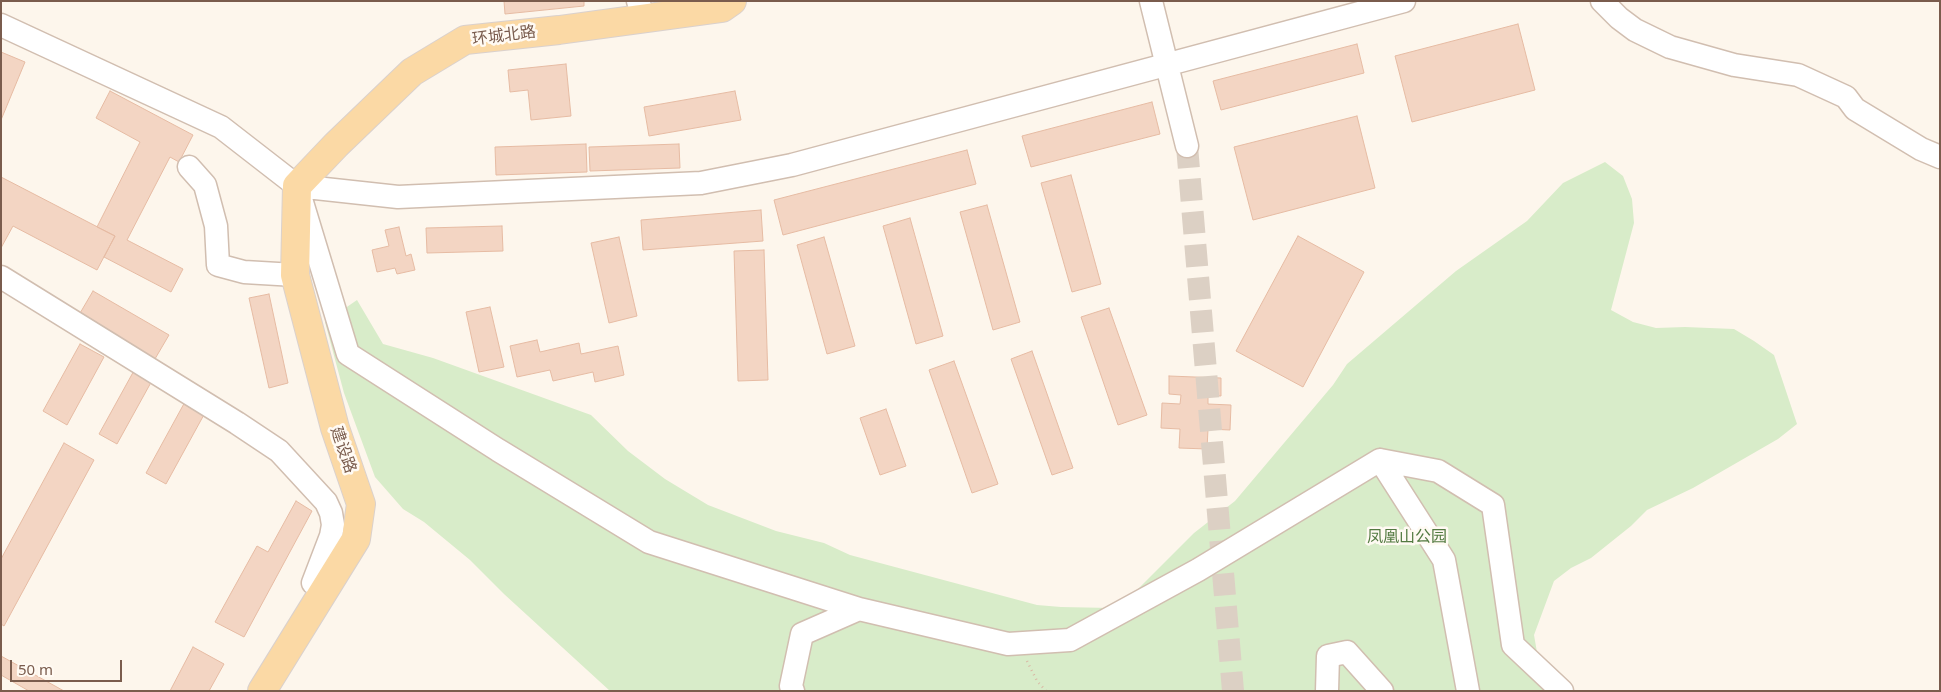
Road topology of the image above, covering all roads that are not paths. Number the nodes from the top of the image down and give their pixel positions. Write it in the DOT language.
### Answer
graph roads {
  1 [pos="732,1"];
  2 [pos="1151,1"];
  3 [pos="1404,1"];
  4 [pos="1602,1"];
  5 [pos="641,10"];
  6 [pos="1,25"];
  7 [pos="1167,65"];
  8 [pos="1187,146"];
  9 [pos="1940,156"];
  10 [pos="189,167"];
  11 [pos="297,186"];
  12 [pos="295,275"];
  13 [pos="1,277"];
  14 [pos="1380,460"];
  15 [pos="327,589"];
  16 [pos="859,609"];
  17 [pos="262,691"];
  18 [pos="793,691"];
  19 [pos="1326,691"];
  20 [pos="1382,691"];
  21 [pos="1468,691"];
  22 [pos="1562,691"];
  1 -- 5 [label="main road, 环城北路"];
  2 -- 7 [label="street"];
  3 -- 7 [label="street"];
  4 -- 9 [label="street"];
  5 -- 11 [label="main road, 环城北路"];
  6 -- 11 [label="street"];
  7 -- 8 [label="street"];
  7 -- 11 [label="street"];
  10 -- 12 [label="street"];
  11 -- 12 [label="main road, 建设路"];
  11 -- 16 [label="street"];
  12 -- 15 [label="main road, 建设路"];
  13 -- 15 [label="street"];
  14 -- 16 [label="street"];
  14 -- 21 [label="street"];
  14 -- 22 [label="street"];
  15 -- 17 [label="main road, 建设路"];
  16 -- 18 [label="street"];
  19 -- 20 [label="street"];
}
